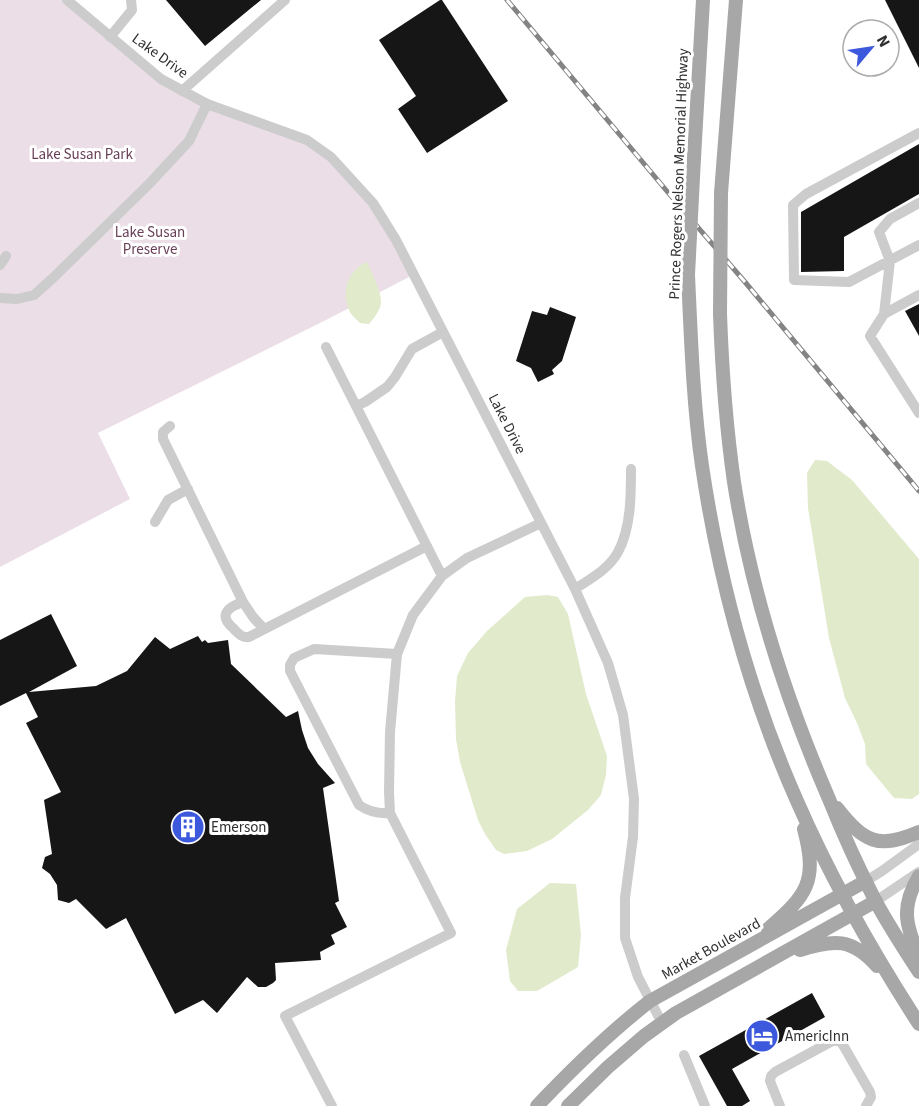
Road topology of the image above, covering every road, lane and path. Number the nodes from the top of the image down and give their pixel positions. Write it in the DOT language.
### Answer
graph roads {
  1 [pos="67,0"];
  2 [pos="131,0"];
  3 [pos="285,0"];
  4 [pos="703,0"];
  5 [pos="736,0"];
  6 [pos="110,37"];
  7 [pos="182,91"];
  8 [pos="207,104"];
  9 [pos="919,134"];
  10 [pos="919,202"];
  11 [pos="919,245"];
  12 [pos="890,261"];
  13 [pos="919,295"];
  14 [pos="0,298"];
  15 [pos="884,314"];
  16 [pos="443,332"];
  17 [pos="326,348"];
  18 [pos="356,406"];
  19 [pos="919,413"];
  20 [pos="170,426"];
  21 [pos="631,469"];
  22 [pos="188,489"];
  23 [pos="155,522"];
  24 [pos="540,523"];
  25 [pos="427,546"];
  26 [pos="442,576"];
  27 [pos="574,589"];
  28 [pos="243,602"];
  29 [pos="264,629"];
  30 [pos="397,654"];
  31 [pos="821,782"];
  32 [pos="795,798"];
  33 [pos="390,813"];
  34 [pos="919,832"];
  35 [pos="919,844"];
  36 [pos="919,874"];
  37 [pos="866,881"];
  38 [pos="843,894"];
  39 [pos="876,901"];
  40 [pos="853,914"];
  41 [pos="749,946"];
  42 [pos="919,955"];
  43 [pos="775,958"];
  44 [pos="919,972"];
  45 [pos="899,993"];
  46 [pos="650,1001"];
  47 [pos="662,1023"];
  48 [pos="919,1024"];
  49 [pos="684,1055"];
  50 [pos="332,1106"];
  51 [pos="537,1106"];
  52 [pos="568,1106"];
  53 [pos="705,1106"];
  54 [pos="780,1106"];
  55 [pos="866,1106"];
  1 -- 6 [label="street, Lake Drive"];
  2 -- 6 [label="street"];
  3 -- 7 [label="street"];
  4 -- 32 [label="main road, Prince Rogers Nelson Memorial Highway, bridge"];
  5 -- 31 [label="main road, bridge"];
  6 -- 7 [label="street, Lake Drive"];
  7 -- 8 [label="street, Lake Drive"];
  8 -- 14 [label="street"];
  8 -- 16 [label="street, Lake Drive"];
  9 -- 12 [label="street"];
  10 -- 12 [label="street"];
  11 -- 12 [label="street"];
  12 -- 15 [label="street"];
  13 -- 15 [label="street"];
  15 -- 19 [label="street"];
  16 -- 18 [label="street"];
  16 -- 24 [label="street, Lake Drive"];
  17 -- 18 [label="street"];
  18 -- 25 [label="street"];
  20 -- 22 [label="street"];
  21 -- 27 [label="street"];
  22 -- 23 [label="street"];
  22 -- 28 [label="street"];
  24 -- 26 [label="street"];
  24 -- 27 [label="street, Lake Drive"];
  25 -- 26 [label="street"];
  25 -- 29 [label="street"];
  26 -- 30 [label="street"];
  27 -- 46 [label="street, Lake Drive"];
  28 -- 29 [label="street"];
  28 -- 29 [label="street"];
  30 -- 33 [label="street"];
  30 -- 33 [label="street"];
  31 -- 34 [label="main road"];
  31 -- 37 [label="main road"];
  32 -- 38 [label="main road, Prince Rogers Nelson Memorial Highway"];
  32 -- 41 [label="main road"];
  33 -- 50 [label="street"];
  35 -- 37 [label="street, Market Boulevard"];
  36 -- 39 [label="street"];
  36 -- 42 [label="main road"];
  37 -- 38 [label="main road, Market Boulevard"];
  37 -- 39 [label="main road"];
  38 -- 40 [label="main road, Prince Rogers Nelson Memorial Highway"];
  38 -- 41 [label="main road, Market Boulevard"];
  39 -- 40 [label="main road"];
  39 -- 44 [label="main road"];
  40 -- 43 [label="main road"];
  40 -- 45 [label="main road, Prince Rogers Nelson Memorial Highway"];
  41 -- 46 [label="main road, Market Boulevard"];
  43 -- 45 [label="main road"];
  43 -- 47 [label="main road"];
  45 -- 48 [label="main road, Prince Rogers Nelson Memorial Highway"];
  46 -- 47 [label="street, Lake Drive"];
  46 -- 51 [label="main road, Market Boulevard"];
  47 -- 52 [label="main road"];
  49 -- 53 [label="street"];
  54 -- 55 [label="street"];
}
